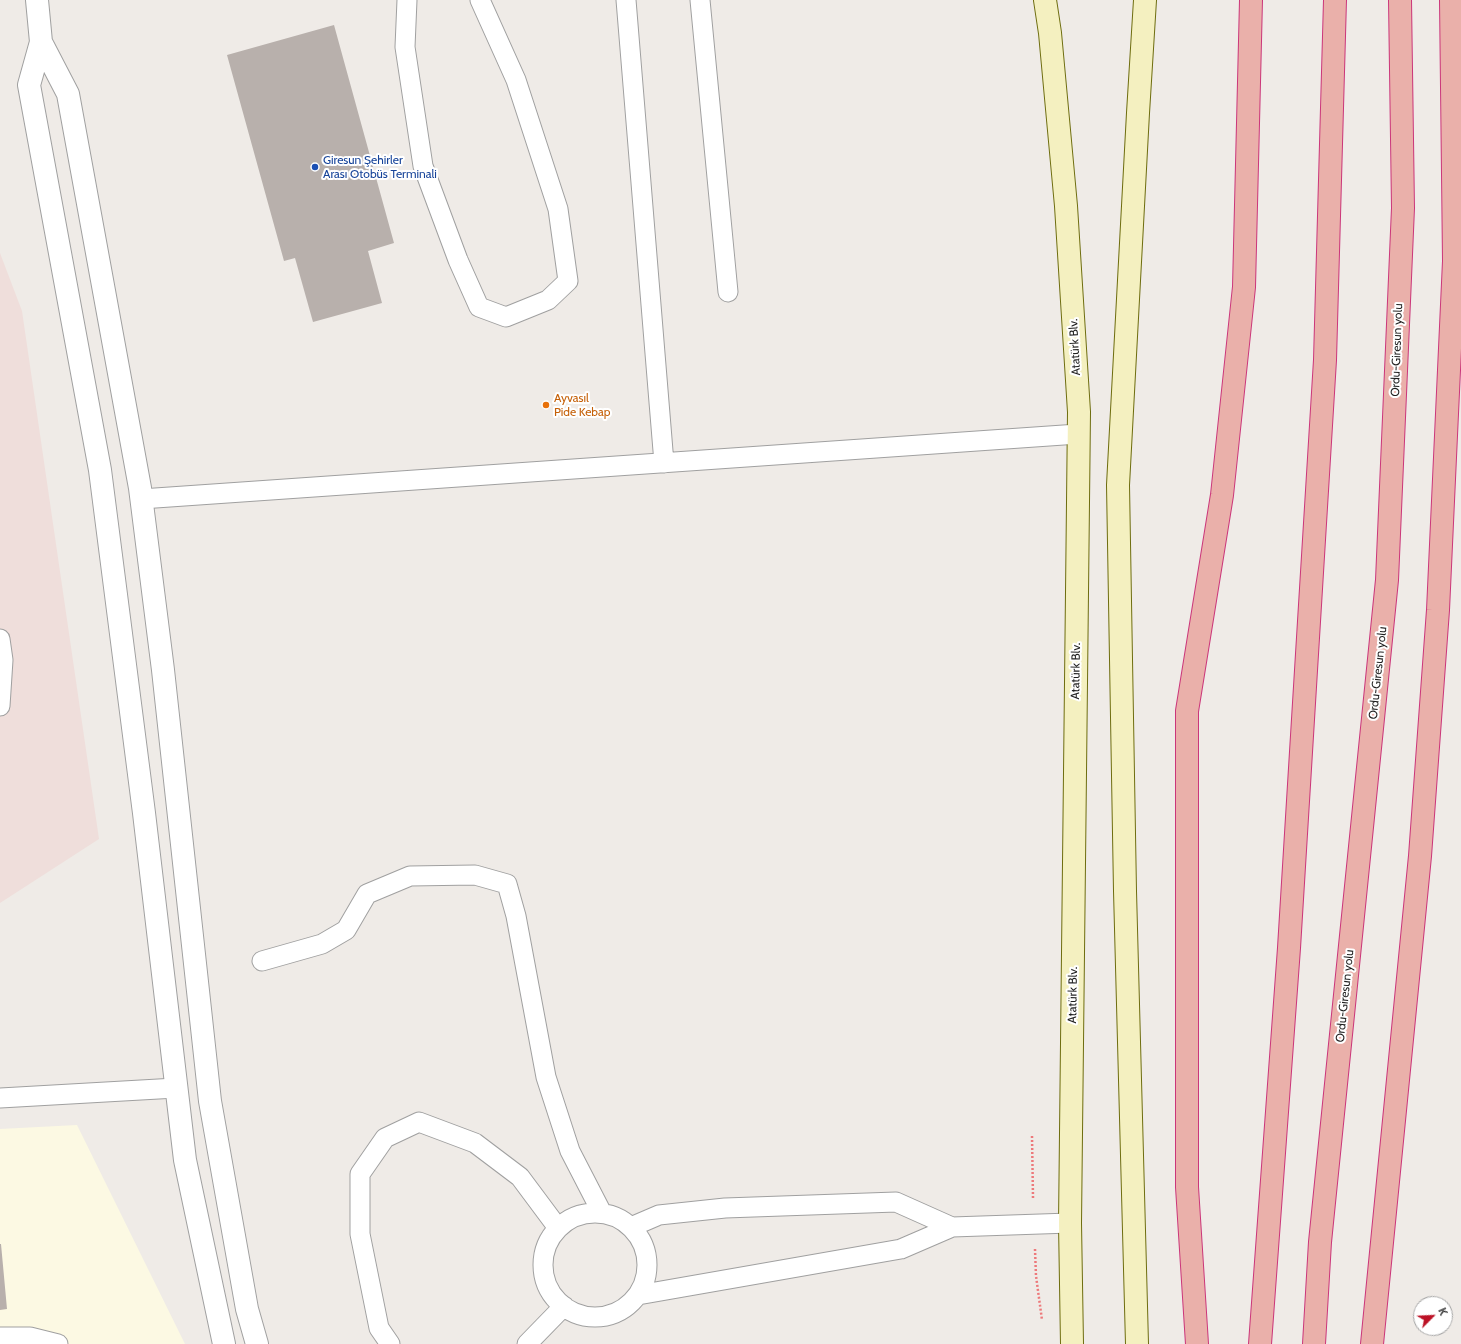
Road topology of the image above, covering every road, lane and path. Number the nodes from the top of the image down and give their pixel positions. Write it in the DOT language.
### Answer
graph roads {
  1 [pos="37,0"];
  2 [pos="407,0"];
  3 [pos="480,0"];
  4 [pos="626,0"];
  5 [pos="700,0"];
  6 [pos="1044,0"];
  7 [pos="1145,0"];
  8 [pos="1251,0"];
  9 [pos="1335,0"];
  10 [pos="1400,0"];
  11 [pos="1451,0"];
  12 [pos="41,42"];
  13 [pos="728,292"];
  14 [pos="1078,434"];
  15 [pos="664,463"];
  16 [pos="141,499"];
  17 [pos="0,639"];
  18 [pos="0,706"];
  19 [pos="262,961"];
  20 [pos="176,1088"];
  21 [pos="0,1098"];
  22 [pos="602,1213"];
  23 [pos="1070,1223"];
  24 [pos="631,1227"];
  25 [pos="952,1227"];
  26 [pos="558,1228"];
  27 [pos="638,1295"];
  28 [pos="564,1306"];
  29 [pos="0,1337"];
  30 [pos="58,1344"];
  31 [pos="224,1344"];
  32 [pos="257,1344"];
  33 [pos="390,1344"];
  34 [pos="527,1344"];
  35 [pos="1072,1344"];
  36 [pos="1137,1344"];
  37 [pos="1197,1344"];
  38 [pos="1260,1344"];
  39 [pos="1314,1344"];
  40 [pos="1372,1344"];
  1 -- 12 [label="street"];
  2 -- 3 [label="lane"];
  4 -- 15 [label="lane"];
  5 -- 13 [label="lane"];
  6 -- 14 [label="main road, Atatürk Blv."];
  7 -- 36 [label="main road"];
  8 -- 37 [label="highway"];
  9 -- 38 [label="highway"];
  10 -- 39 [label="highway, Ordu-Giresun yolu"];
  11 -- 40 [label="highway"];
  12 -- 16 [label="street"];
  12 -- 20 [label="street"];
  14 -- 15 [label="lane"];
  14 -- 23 [label="main road, Atatürk Blv."];
  15 -- 16 [label="lane"];
  16 -- 32 [label="street"];
  17 -- 18 [label="lane"];
  19 -- 22 [label="lane"];
  20 -- 21 [label="lane"];
  20 -- 31 [label="street"];
  22 -- 24 [label="lane"];
  22 -- 26 [label="lane"];
  23 -- 25 [label="lane"];
  23 -- 35 [label="main road, Atatürk Blv."];
  24 -- 25 [label="lane"];
  24 -- 27 [label="lane"];
  25 -- 27 [label="lane"];
  26 -- 28 [label="lane"];
  26 -- 33 [label="lane"];
  27 -- 28 [label="lane"];
  28 -- 34 [label="lane"];
  29 -- 30 [label="lane"];
}
